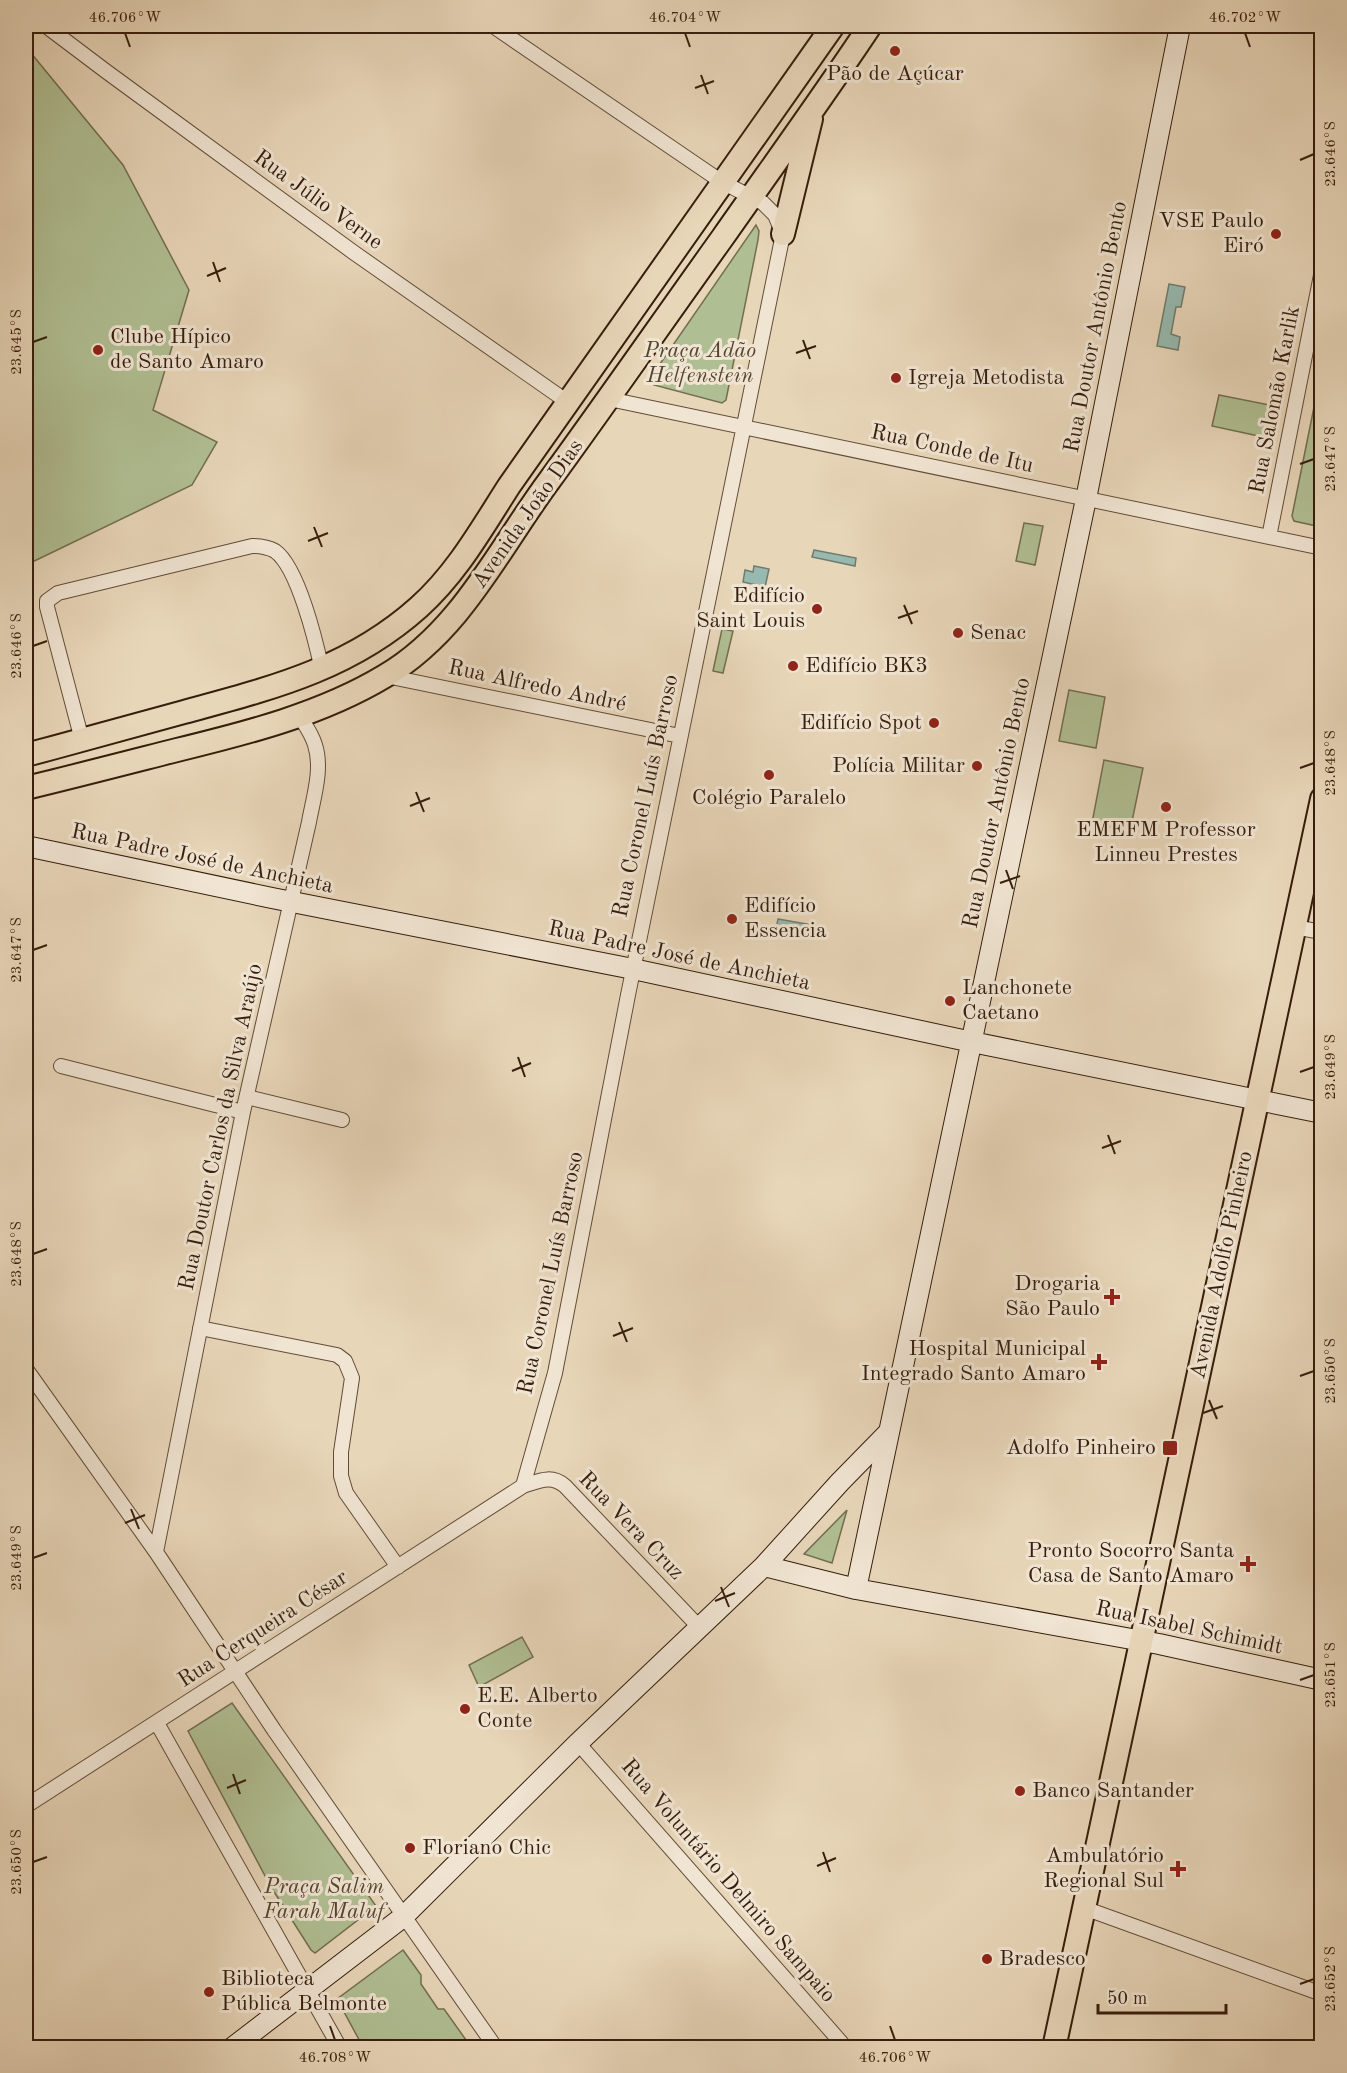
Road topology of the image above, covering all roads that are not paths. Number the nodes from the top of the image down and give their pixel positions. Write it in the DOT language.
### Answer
graph roads {
  1 [pos="46,26"];
  2 [pos="493,26"];
  3 [pos="833,26"];
  4 [pos="870,26"];
  5 [pos="1180,26"];
  6 [pos="813,107"];
  7 [pos="722,182"];
  8 [pos="751,198"];
  9 [pos="783,234"];
  10 [pos="1322,270"];
  11 [pos="609,399"];
  12 [pos="569,403"];
  13 [pos="744,428"];
  14 [pos="1086,499"];
  15 [pos="1269,537"];
  16 [pos="1322,548"];
  17 [pos="322,670"];
  18 [pos="386,676"];
  19 [pos="299,715"];
  20 [pos="680,736"];
  21 [pos="82,740"];
  22 [pos="26,755"];
  23 [pos="26,788"];
  24 [pos="1322,799"];
  25 [pos="26,846"];
  26 [pos="291,902"];
  27 [pos="1294,927"];
  28 [pos="1322,932"];
  29 [pos="633,969"];
  30 [pos="972,1042"];
  31 [pos="61,1066"];
  32 [pos="247,1096"];
  33 [pos="1257,1099"];
  34 [pos="243,1112"];
  35 [pos="1322,1113"];
  36 [pos="342,1120"];
  37 [pos="200,1328"];
  38 [pos="26,1369"];
  39 [pos="888,1433"];
  40 [pos="523,1486"];
  41 [pos="156,1552"];
  42 [pos="764,1566"];
  43 [pos="398,1567"];
  44 [pos="856,1588"];
  45 [pos="699,1627"];
  46 [pos="1143,1641"];
  47 [pos="236,1672"];
  48 [pos="1322,1680"];
  49 [pos="157,1723"];
  50 [pos="578,1743"];
  51 [pos="26,1806"];
  52 [pos="1084,1908"];
  53 [pos="404,1917"];
  54 [pos="308,1989"];
  55 [pos="1322,1994"];
  56 [pos="232,2048"];
  57 [pos="340,2048"];
  58 [pos="496,2048"];
  59 [pos="846,2048"];
  60 [pos="1054,2048"];
  1 -- 12 [label="street, Rua Júlio Verne"];
  2 -- 7 [label="street"];
  3 -- 7 [label="main road, Avenida João Dias"];
  4 -- 6 [label="main road, Avenida João Dias"];
  5 -- 14 [label="street, Rua Doutor Antônio Bento"];
  6 -- 8 [label="main road, Avenida João Dias"];
  6 -- 9 [label="main road"];
  7 -- 8 [label="street"];
  7 -- 12 [label="main road, Avenida João Dias"];
  8 -- 9 [label="street"];
  8 -- 11 [label="main road, Avenida João Dias"];
  9 -- 13 [label="street, Rua Coronel Luís Barroso"];
  10 -- 15 [label="street, Rua Salomão Karlik"];
  11 -- 13 [label="street, Rua Conde de Itu"];
  11 -- 18 [label="main road, Avenida João Dias"];
  12 -- 17 [label="main road, Avenida João Dias"];
  13 -- 14 [label="street, Rua Conde de Itu"];
  13 -- 20 [label="street, Rua Coronel Luís Barroso"];
  14 -- 15 [label="street, Rua Conde de Itu"];
  14 -- 30 [label="street, Rua Doutor Antônio Bento"];
  15 -- 16 [label="street, Rua Conde de Itu"];
  17 -- 21 [label="main road, Avenida João Dias"];
  17 -- 21 [label="street"];
  18 -- 19 [label="main road, Avenida João Dias"];
  18 -- 20 [label="street, Rua Alfredo André"];
  19 -- 23 [label="main road, Avenida João Dias"];
  19 -- 26 [label="street, Rua Doutor Carlos da Silva Araújo"];
  20 -- 29 [label="street, Rua Coronel Luís Barroso"];
  21 -- 22 [label="main road, Avenida João Dias"];
  24 -- 27 [label="main road, Avenida Adolfo Pinheiro"];
  25 -- 26 [label="street, Rua Padre José de Anchieta"];
  26 -- 29 [label="street, Rua Padre José de Anchieta"];
  26 -- 32 [label="street, Rua Doutor Carlos da Silva Araújo"];
  27 -- 28 [label="street"];
  27 -- 33 [label="main road, Avenida Adolfo Pinheiro"];
  29 -- 30 [label="street, Rua Padre José de Anchieta"];
  29 -- 40 [label="street, Rua Coronel Luís Barroso"];
  30 -- 33 [label="street, Rua Padre José de Anchieta"];
  30 -- 39 [label="street, Rua Doutor Antônio Bento"];
  31 -- 34 [label="street"];
  32 -- 34 [label="street, Rua Doutor Carlos da Silva Araújo"];
  32 -- 36 [label="street"];
  33 -- 35 [label="street, Rua Padre José de Anchieta"];
  33 -- 46 [label="main road, Avenida Adolfo Pinheiro"];
  34 -- 37 [label="street, Rua Doutor Carlos da Silva Araújo"];
  37 -- 41 [label="street, Rua Doutor Carlos da Silva Araújo"];
  37 -- 43 [label="street"];
  38 -- 41 [label="street"];
  39 -- 42 [label="street"];
  39 -- 44 [label="street, Rua Doutor Antônio Bento"];
  40 -- 43 [label="street, Rua Cerqueira César"];
  40 -- 45 [label="street, Rua Vera Cruz"];
  41 -- 47 [label="street"];
  42 -- 44 [label="street, Rua Isabel Schimidt"];
  42 -- 45 [label="street"];
  43 -- 47 [label="street, Rua Cerqueira César"];
  44 -- 46 [label="street, Rua Isabel Schimidt"];
  45 -- 50 [label="street"];
  46 -- 48 [label="street, Rua Isabel Schimidt"];
  46 -- 52 [label="main road, Avenida Adolfo Pinheiro"];
  47 -- 49 [label="street, Rua Cerqueira César"];
  47 -- 53 [label="street"];
  49 -- 51 [label="street, Rua Cerqueira César"];
  49 -- 54 [label="street"];
  50 -- 53 [label="street"];
  50 -- 59 [label="street, Rua Voluntário Delmiro Sampaio"];
  52 -- 55 [label="street"];
  52 -- 60 [label="main road, Avenida Adolfo Pinheiro"];
  53 -- 54 [label="street"];
  53 -- 58 [label="street"];
  54 -- 56 [label="street"];
  54 -- 57 [label="street"];
}
